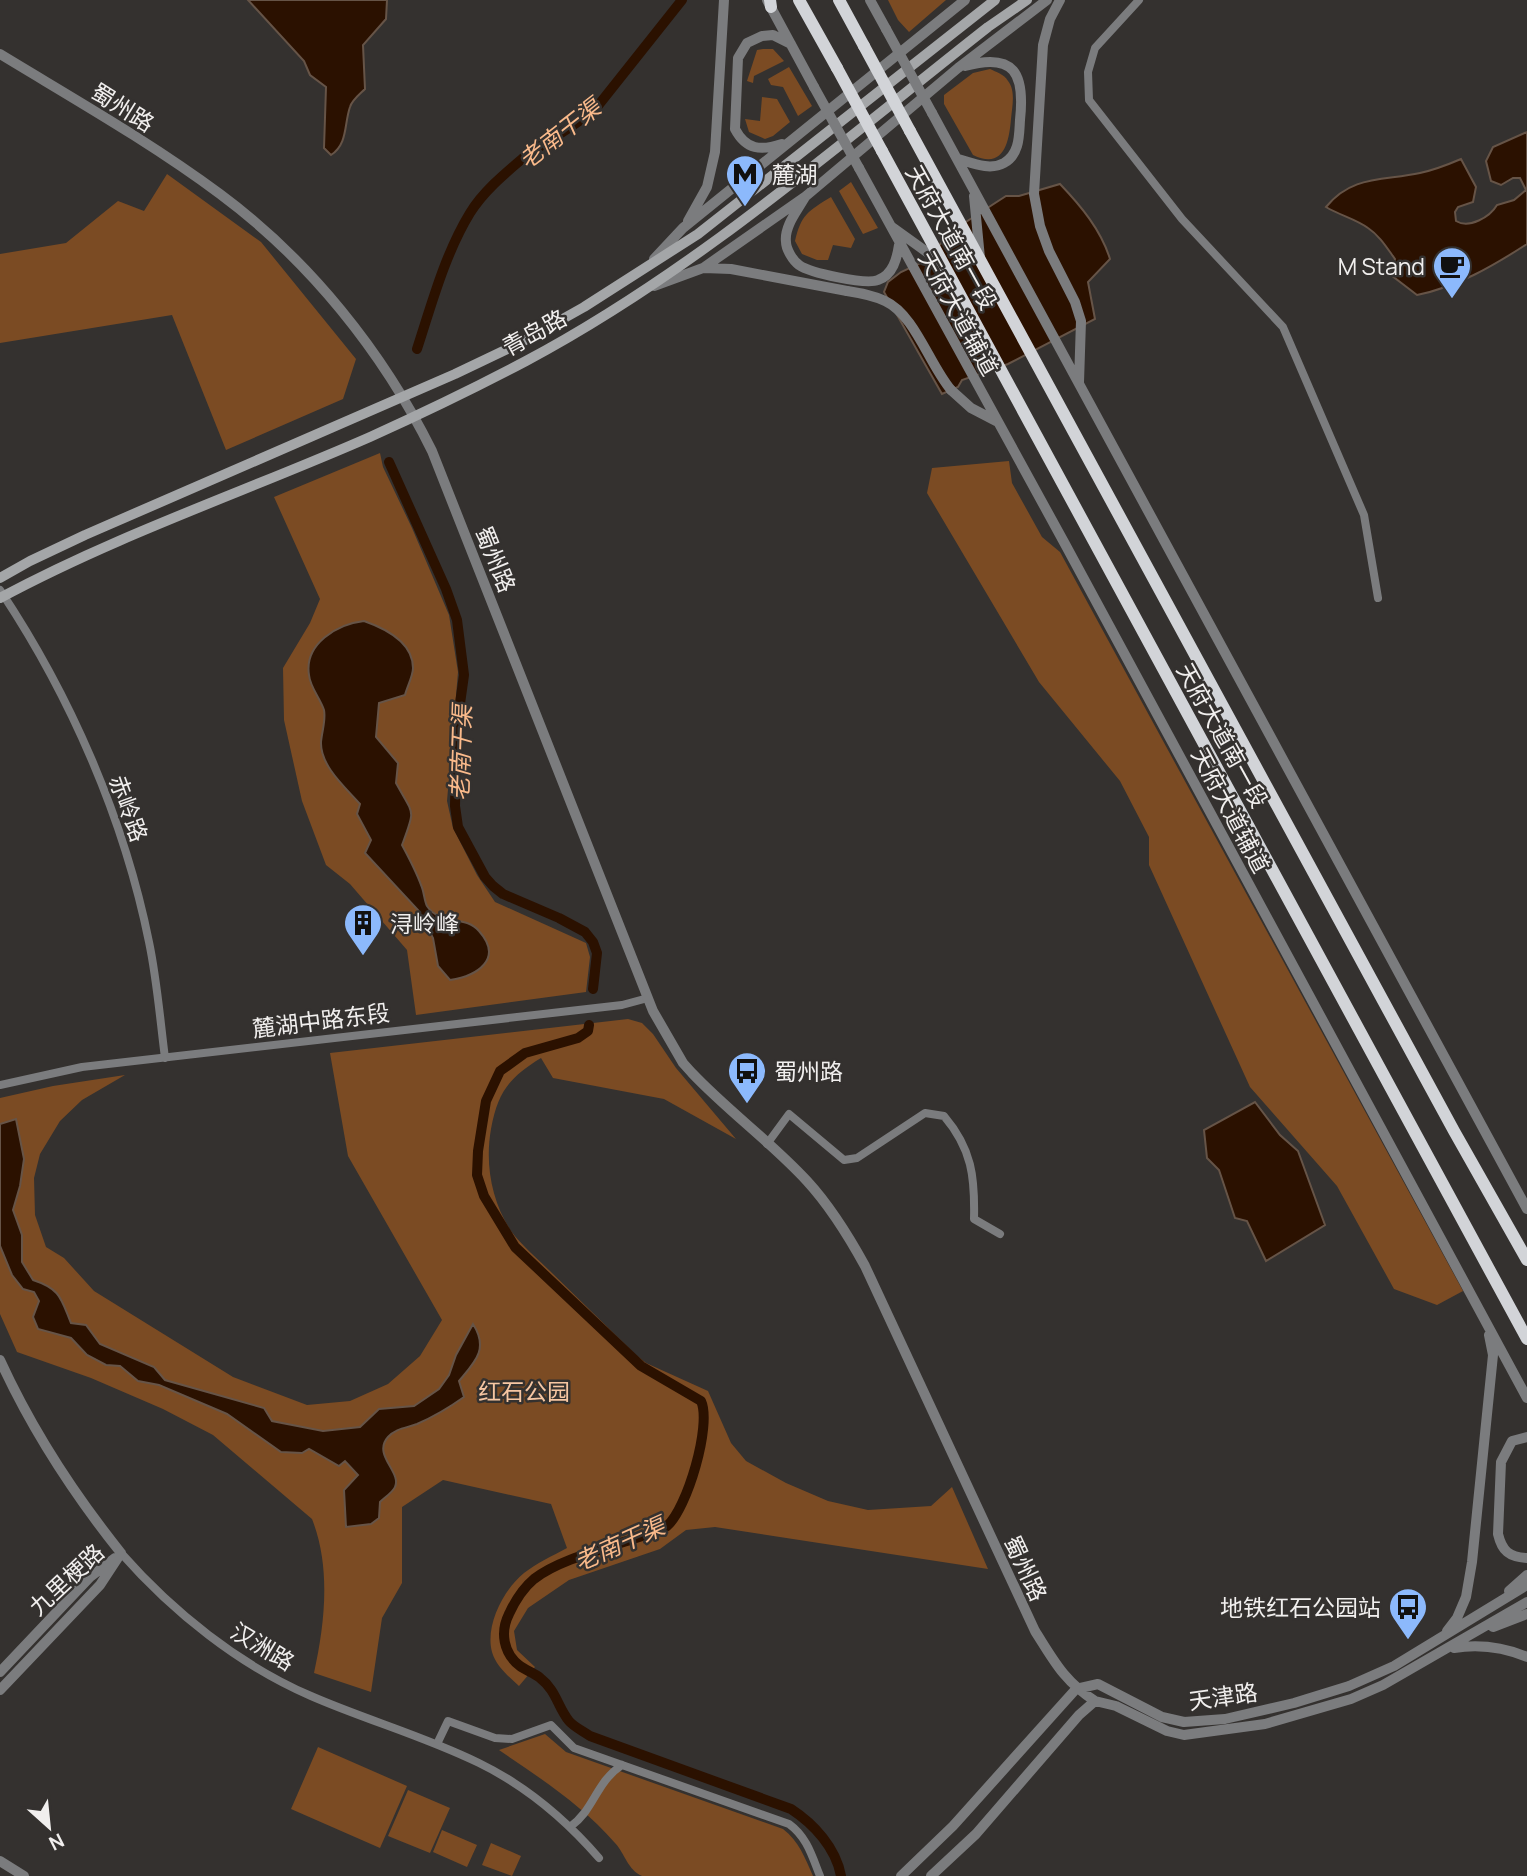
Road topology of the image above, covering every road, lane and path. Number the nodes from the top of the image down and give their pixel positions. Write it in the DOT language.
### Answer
graph roads {
  1 [pos="724,0"];
  2 [pos="799,0"];
  3 [pos="839,0"];
  4 [pos="870,0"];
  5 [pos="958,0"];
  6 [pos="965,0"];
  7 [pos="995,0"];
  8 [pos="1027,0"];
  9 [pos="1047,0"];
  10 [pos="1060,0"];
  11 [pos="1139,0"];
  12 [pos="769,2"];
  13 [pos="952,11"];
  14 [pos="791,44"];
  15 [pos="0,54"];
  16 [pos="958,68"];
  17 [pos="789,142"];
  18 [pos="957,159"];
  19 [pos="806,195"];
  20 [pos="978,207"];
  21 [pos="889,225"];
  22 [pos="683,228"];
  23 [pos="899,244"];
  24 [pos="927,246"];
  25 [pos="980,258"];
  26 [pos="703,268"];
  27 [pos="643,270"];
  28 [pos="653,286"];
  29 [pos="1079,384"];
  30 [pos="403,397"];
  31 [pos="415,416"];
  32 [pos="996,421"];
  33 [pos="0,579"];
  34 [pos="1,595"];
  35 [pos="1378,598"];
  36 [pos="648,998"];
  37 [pos="165,1058"];
  38 [pos="0,1084"];
  39 [pos="767,1144"];
  40 [pos="1527,1209"];
  41 [pos="1000,1234"];
  42 [pos="1527,1260"];
  43 [pos="1487,1324"];
  44 [pos="1527,1339"];
  45 [pos="0,1360"];
  46 [pos="1527,1398"];
  47 [pos="1527,1437"];
  48 [pos="121,1553"];
  49 [pos="1527,1558"];
  50 [pos="1527,1575"];
  51 [pos="1527,1586"];
  52 [pos="1527,1602"];
  53 [pos="1490,1606"];
  54 [pos="1527,1614"];
  55 [pos="1467,1637"];
  56 [pos="1440,1639"];
  57 [pos="1446,1649"];
  58 [pos="1527,1657"];
  59 [pos="0,1672"];
  60 [pos="1076,1689"];
  61 [pos="0,1690"];
  62 [pos="1096,1701"];
  63 [pos="437,1744"];
  64 [pos="622,1765"];
  65 [pos="570,1827"];
  66 [pos="599,1858"];
  67 [pos="0,1861"];
  68 [pos="24,1876"];
  69 [pos="820,1876"];
  70 [pos="901,1876"];
  71 [pos="931,1876"];
  1 -- 22 [label="street"];
  2 -- 24 [label="highway, 天府大道南一段, bridge"];
  3 -- 25 [label="highway, 天府大道南一段, bridge"];
  4 -- 18 [label="street, bridge"];
  5 -- 13 [label="street"];
  6 -- 13 [label="street"];
  7 -- 27 [label="main road, 青岛路"];
  8 -- 28 [label="main road, 青岛路"];
  9 -- 16 [label="street"];
  10 -- 29 [label="street"];
  11 -- 35 [label="street"];
  12 -- 14 [label="street"];
  13 -- 17 [label="street"];
  14 -- 17 [label="street"];
  14 -- 21 [label="street, 天府大道辅道, bridge"];
  15 -- 30 [label="street, 蜀州路"];
  16 -- 18 [label="street"];
  16 -- 19 [label="street"];
  17 -- 22 [label="street"];
  18 -- 20 [label="street"];
  19 -- 23 [label="street"];
  19 -- 26 [label="street"];
  20 -- 25 [label="street"];
  20 -- 29 [label="street"];
  21 -- 23 [label="street, 天府大道辅道"];
  21 -- 24 [label="street"];
  22 -- 27 [label="street"];
  23 -- 32 [label="street, 天府大道辅道"];
  24 -- 44 [label="highway, 天府大道南一段"];
  25 -- 42 [label="highway, 天府大道南一段"];
  26 -- 28 [label="street"];
  26 -- 32 [label="street, bridge"];
  27 -- 30 [label="main road, 青岛路"];
  28 -- 31 [label="main road, 青岛路"];
  29 -- 40 [label="street"];
  30 -- 31 [label="street, 蜀州路"];
  30 -- 33 [label="main road, 青岛路"];
  31 -- 34 [label="main road, 青岛路"];
  31 -- 36 [label="street, 蜀州路"];
  32 -- 43 [label="street, 天府大道辅道"];
  34 -- 37 [label="street, 赤岭路"];
  36 -- 37 [label="street, 麓湖中路东段"];
  36 -- 39 [label="street, 蜀州路"];
  37 -- 38 [label="street, 麓湖中路东段"];
  39 -- 41 [label="street"];
  39 -- 60 [label="street, 蜀州路"];
  43 -- 46 [label="street, 天府大道辅道"];
  43 -- 56 [label="street"];
  45 -- 48 [label="street, 汉洲路"];
  47 -- 49 [label="street"];
  48 -- 59 [label="street, 九里梗路"];
  48 -- 61 [label="street, 九里梗路"];
  48 -- 63 [label="street, 汉洲路"];
  50 -- 53 [label="street"];
  51 -- 53 [label="street, 天津路"];
  52 -- 55 [label="street, 天津路"];
  53 -- 56 [label="street, 天津路"];
  54 -- 55 [label="street"];
  55 -- 57 [label="street, 天津路"];
  56 -- 60 [label="street, 天津路"];
  57 -- 58 [label="street"];
  57 -- 62 [label="street, 天津路"];
  60 -- 62 [label="street, 蜀州路"];
  60 -- 70 [label="street"];
  62 -- 71 [label="street"];
  63 -- 64 [label="street"];
  63 -- 65 [label="street, 汉洲路"];
  64 -- 65 [label="street"];
  64 -- 69 [label="street"];
  65 -- 66 [label="street, 汉洲路"];
  67 -- 68 [label="street"];
}
